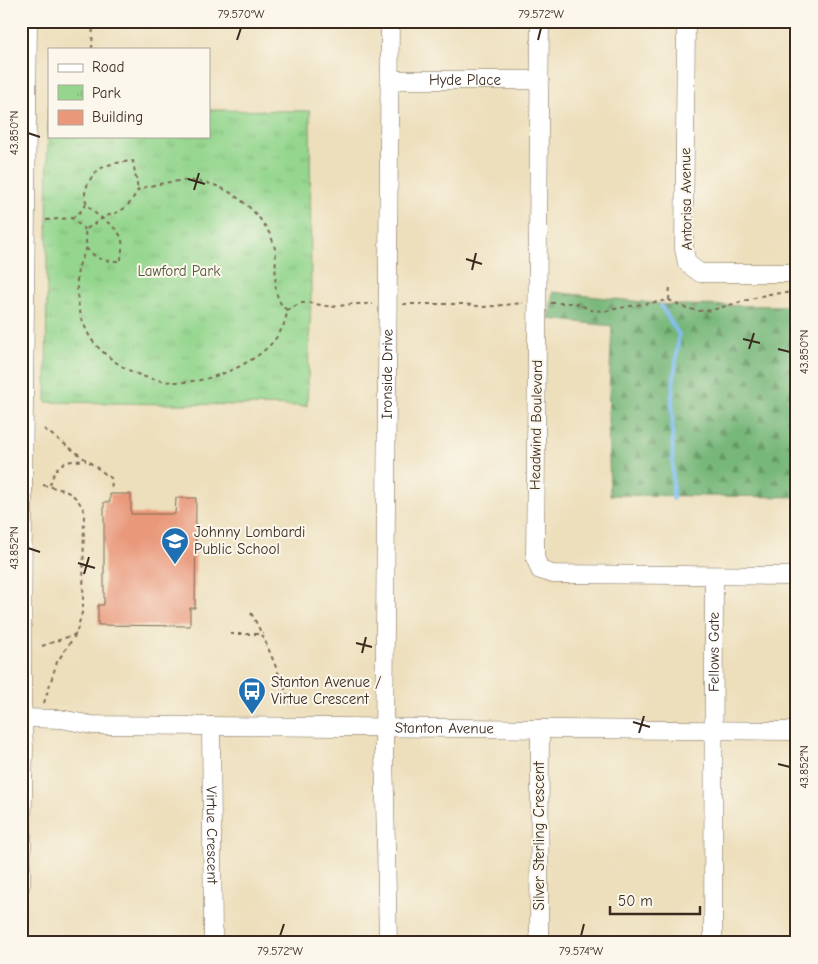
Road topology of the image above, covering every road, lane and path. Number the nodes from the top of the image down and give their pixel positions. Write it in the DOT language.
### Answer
graph roads {
  1 [pos="28,21"];
  2 [pos="93,21"];
  3 [pos="390,21"];
  4 [pos="540,21"];
  5 [pos="686,21"];
  6 [pos="92,48"];
  7 [pos="390,80"];
  8 [pos="540,80"];
  9 [pos="24,84"];
  10 [pos="138,190"];
  11 [pos="86,203"];
  12 [pos="72,218"];
  13 [pos="101,219"];
  14 [pos="46,220"];
  15 [pos="23,227"];
  16 [pos="85,230"];
  17 [pos="86,248"];
  18 [pos="797,273"];
  19 [pos="670,286"];
  20 [pos="797,292"];
  21 [pos="669,300"];
  22 [pos="523,303"];
  23 [pos="551,303"];
  24 [pos="373,304"];
  25 [pos="400,304"];
  26 [pos="287,310"];
  27 [pos="23,378"];
  28 [pos="44,429"];
  29 [pos="86,461"];
  30 [pos="43,485"];
  31 [pos="50,486"];
  32 [pos="112,488"];
  33 [pos="714,576"];
  34 [pos="797,576"];
  35 [pos="251,613"];
  36 [pos="76,634"];
  37 [pos="230,634"];
  38 [pos="263,634"];
  39 [pos="42,646"];
  40 [pos="41,707"];
  41 [pos="293,708"];
  42 [pos="22,724"];
  43 [pos="211,726"];
  44 [pos="384,727"];
  45 [pos="540,729"];
  46 [pos="712,729"];
  47 [pos="797,731"];
  48 [pos="21,885"];
  49 [pos="215,943"];
  50 [pos="388,943"];
  51 [pos="540,943"];
  52 [pos="713,943"];
  1 -- 9 [label="street"];
  2 -- 6 [label="path"];
  3 -- 7 [label="street, Ironside Drive"];
  4 -- 8 [label="street, Headwind Boulevard"];
  5 -- 18 [label="street, Antorisa Avenue"];
  7 -- 8 [label="street, Hyde Place"];
  7 -- 44 [label="street, Ironside Drive"];
  8 -- 33 [label="street, Headwind Boulevard"];
  9 -- 15 [label="street"];
  10 -- 11 [label="path"];
  10 -- 13 [label="path"];
  10 -- 26 [label="path"];
  11 -- 12 [label="path"];
  11 -- 13 [label="path"];
  12 -- 14 [label="path"];
  12 -- 16 [label="path"];
  13 -- 16 [label="path"];
  13 -- 17 [label="path"];
  15 -- 27 [label="street"];
  16 -- 17 [label="path"];
  17 -- 26 [label="path"];
  19 -- 21 [label="path"];
  20 -- 21 [label="path"];
  21 -- 23 [label="path"];
  22 -- 25 [label="path"];
  24 -- 26 [label="path"];
  27 -- 42 [label="street"];
  28 -- 29 [label="path"];
  29 -- 31 [label="path"];
  29 -- 32 [label="path"];
  30 -- 31 [label="path"];
  31 -- 36 [label="path"];
  33 -- 34 [label="street, Headwind Boulevard"];
  33 -- 46 [label="street, Fellows Gate"];
  35 -- 38 [label="path"];
  36 -- 39 [label="path"];
  36 -- 40 [label="path"];
  37 -- 38 [label="path"];
  38 -- 41 [label="path"];
  42 -- 43 [label="street, Stanton Avenue"];
  42 -- 48 [label="street"];
  43 -- 44 [label="street, Stanton Avenue"];
  43 -- 49 [label="street, Virtue Crescent"];
  44 -- 45 [label="street, Stanton Avenue"];
  44 -- 50 [label="street"];
  45 -- 46 [label="street, Stanton Avenue"];
  45 -- 51 [label="street, Silver Sterling Crescent"];
  46 -- 47 [label="street, Stanton Avenue"];
  46 -- 52 [label="street"];
}
